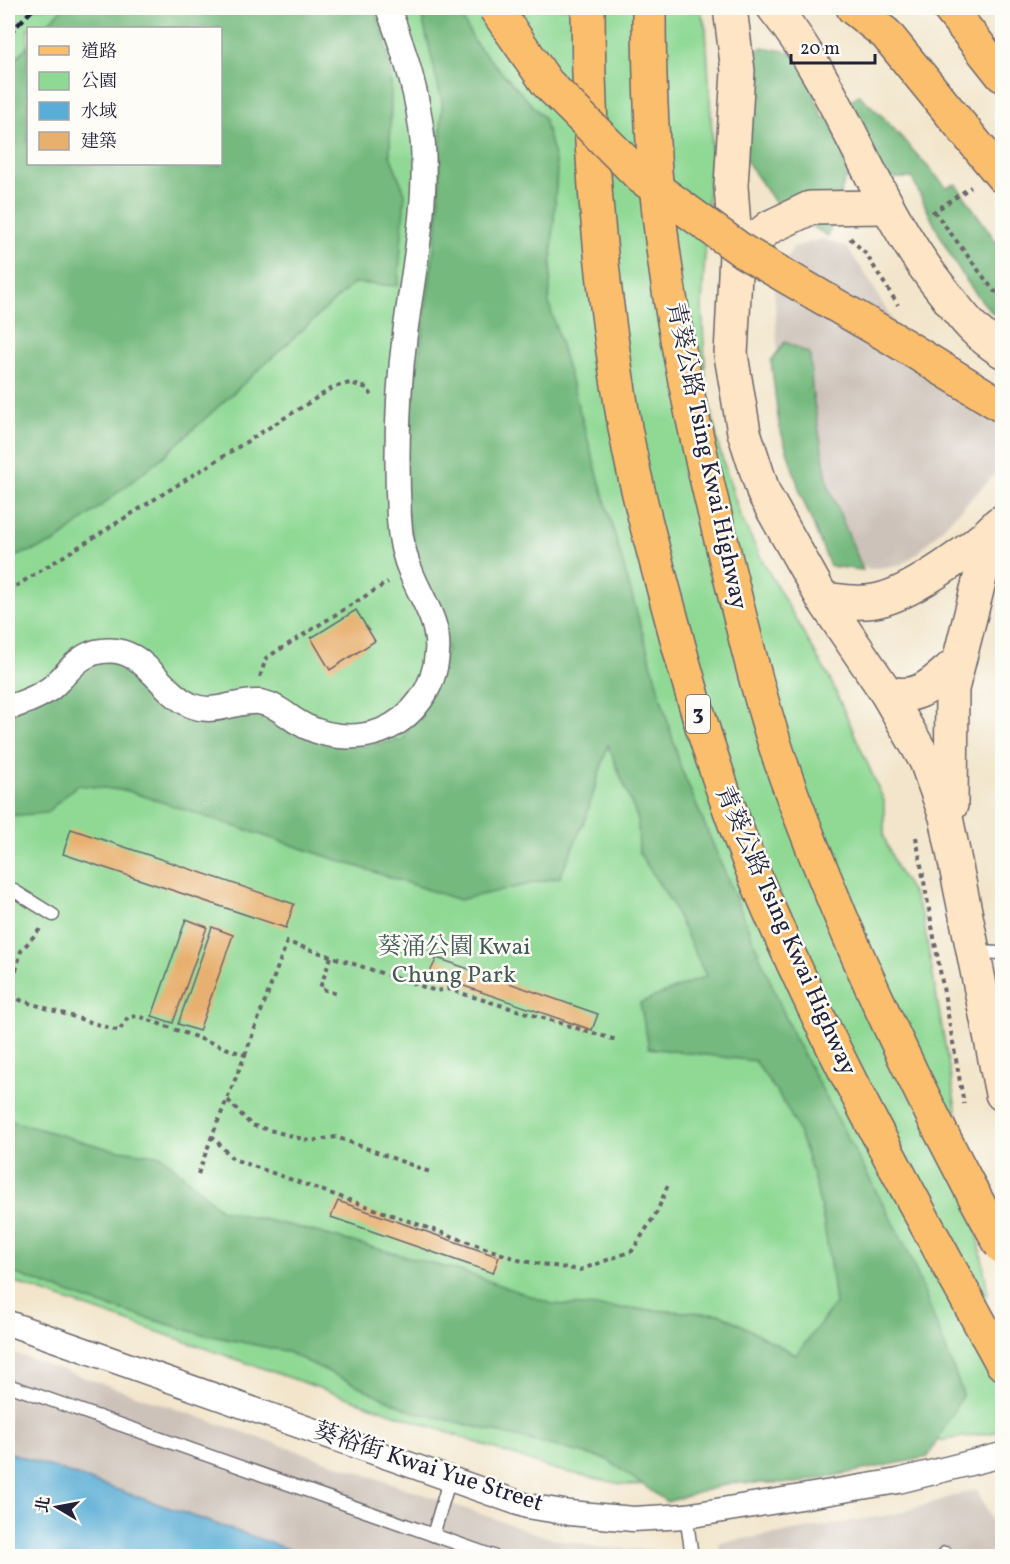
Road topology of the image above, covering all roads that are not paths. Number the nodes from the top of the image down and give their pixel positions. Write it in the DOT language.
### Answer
graph roads {
  1 [pos="388,8"];
  2 [pos="495,8"];
  3 [pos="588,8"];
  4 [pos="649,8"];
  5 [pos="730,8"];
  6 [pos="774,8"];
  7 [pos="853,8"];
  8 [pos="949,8"];
  9 [pos="880,21"];
  10 [pos="1002,75"];
  11 [pos="1002,176"];
  12 [pos="886,207"];
  13 [pos="736,254"];
  14 [pos="1002,351"];
  15 [pos="1002,406"];
  16 [pos="997,524"];
  17 [pos="823,599"];
  18 [pos="958,662"];
  19 [pos="886,692"];
  20 [pos="8,708"];
  21 [pos="951,841"];
  22 [pos="8,886"];
  23 [pos="53,915"];
  24 [pos="987,953"];
  25 [pos="1002,1095"];
  26 [pos="1002,1247"];
  27 [pos="8,1323"];
  28 [pos="1002,1362"];
  29 [pos="8,1385"];
  30 [pos="1002,1455"];
  31 [pos="450,1478"];
  32 [pos="686,1516"];
  33 [pos="433,1534"];
  34 [pos="493,1557"];
  35 [pos="692,1557"];
  1 -- 20 [label="street"];
  2 -- 15 [label="main road, bridge"];
  3 -- 28 [label="main road, 青葵公路 Tsing Kwai Highway / 3"];
  4 -- 26 [label="main road, 青葵公路 Tsing Kwai Highway, bridge"];
  5 -- 13 [label="street"];
  6 -- 12 [label="street"];
  7 -- 9 [label="main road"];
  8 -- 10 [label="main road"];
  9 -- 11 [label="main road"];
  12 -- 13 [label="street"];
  12 -- 14 [label="street"];
  13 -- 17 [label="street"];
  16 -- 17 [label="street"];
  16 -- 18 [label="street"];
  17 -- 19 [label="street"];
  18 -- 19 [label="street"];
  18 -- 21 [label="street"];
  19 -- 21 [label="street"];
  21 -- 24 [label="street"];
  22 -- 23 [label="lane"];
  24 -- 25 [label="street"];
  27 -- 31 [label="street, 葵裕街 Kwai Yue Street"];
  29 -- 33 [label="lane"];
  30 -- 32 [label="street, 葵裕街 Kwai Yue Street"];
  31 -- 32 [label="street, 葵裕街 Kwai Yue Street"];
  31 -- 33 [label="lane"];
  32 -- 35 [label="lane"];
  33 -- 34 [label="lane"];
}
